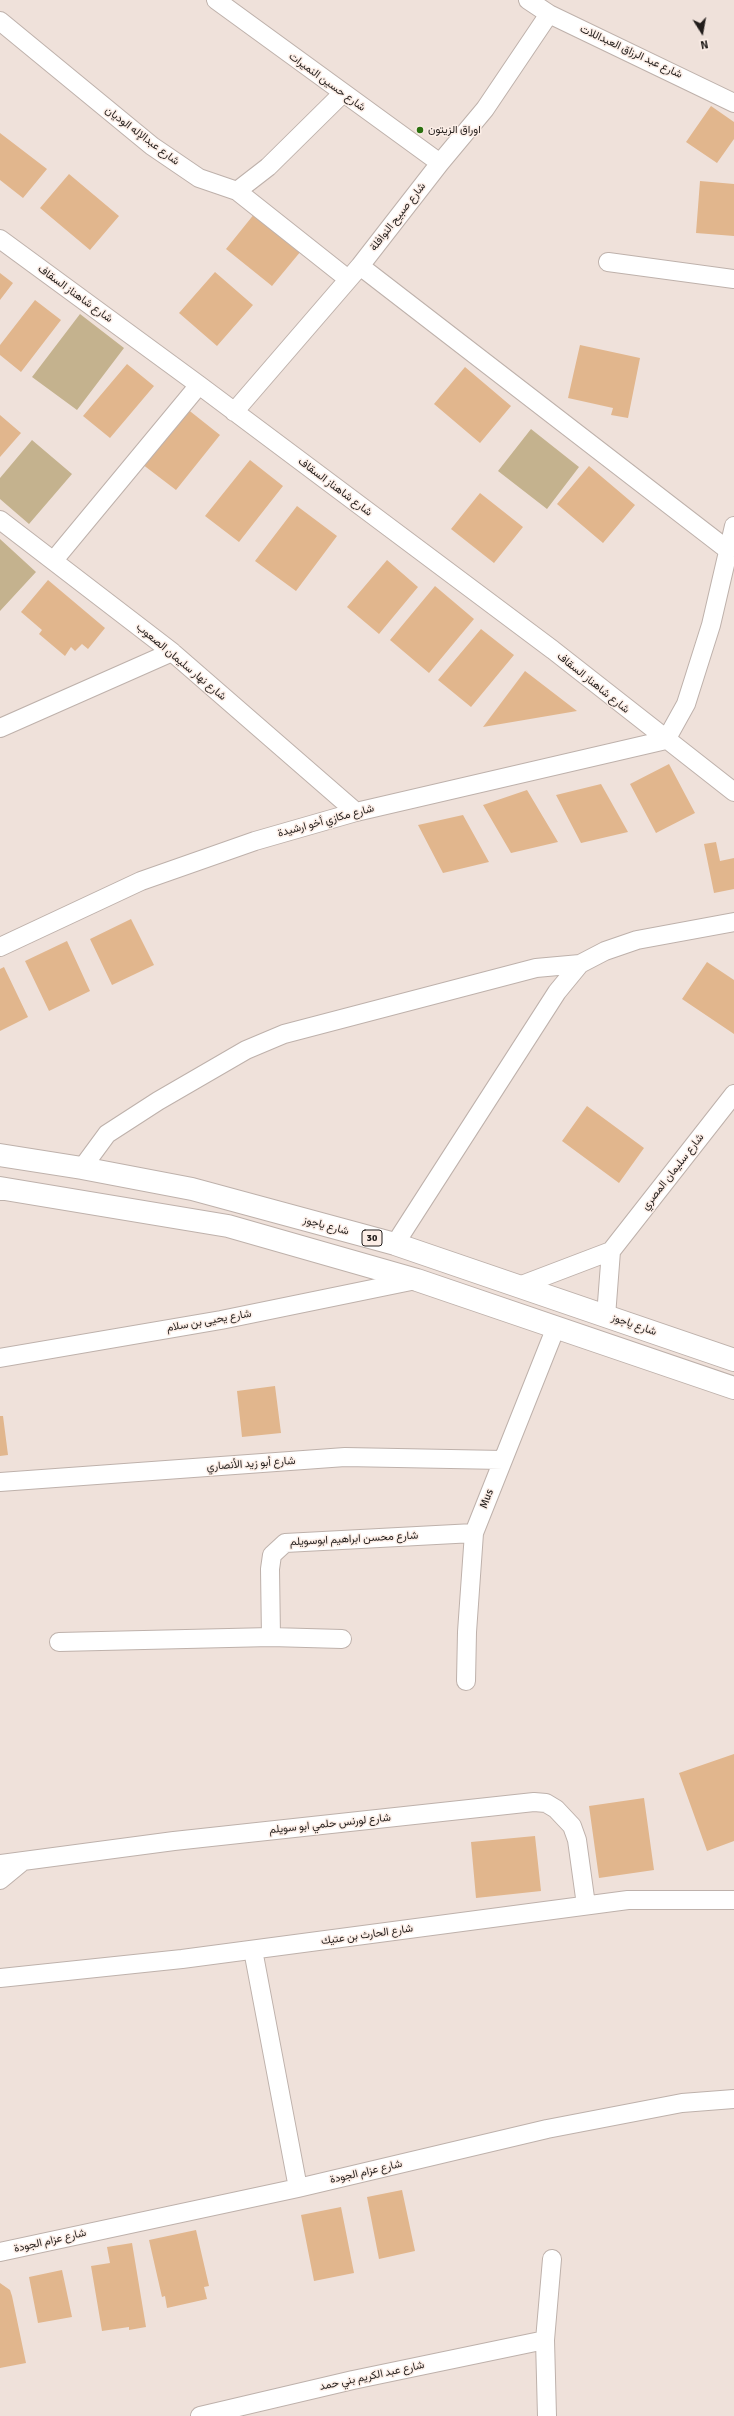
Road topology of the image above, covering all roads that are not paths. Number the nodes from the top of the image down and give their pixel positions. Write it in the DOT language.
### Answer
graph roads {
  1 [pos="216,0"];
  2 [pos="528,0"];
  3 [pos="549,14"];
  4 [pos="0,21"];
  5 [pos="342,94"];
  6 [pos="734,104"];
  7 [pos="440,163"];
  8 [pos="237,191"];
  9 [pos="0,239"];
  10 [pos="608,262"];
  11 [pos="354,272"];
  12 [pos="734,279"];
  13 [pos="199,385"];
  14 [pos="234,412"];
  15 [pos="0,520"];
  16 [pos="734,526"];
  17 [pos="728,550"];
  18 [pos="54,560"];
  19 [pos="172,652"];
  20 [pos="0,728"];
  21 [pos="666,740"];
  22 [pos="734,792"];
  23 [pos="356,812"];
  24 [pos="734,922"];
  25 [pos="0,947"];
  26 [pos="580,964"];
  27 [pos="734,1094"];
  28 [pos="0,1155"];
  29 [pos="82,1168"];
  30 [pos="1,1189"];
  31 [pos="395,1244"];
  32 [pos="611,1251"];
  33 [pos="417,1280"];
  34 [pos="519,1286"];
  35 [pos="606,1316"];
  36 [pos="556,1327"];
  37 [pos="0,1358"];
  38 [pos="734,1360"];
  39 [pos="734,1388"];
  40 [pos="502,1460"];
  41 [pos="0,1482"];
  42 [pos="474,1533"];
  43 [pos="271,1636"];
  44 [pos="342,1639"];
  45 [pos="59,1642"];
  46 [pos="466,1681"];
  47 [pos="23,1860"];
  48 [pos="0,1864"];
  49 [pos="0,1880"];
  50 [pos="734,1900"];
  51 [pos="586,1905"];
  52 [pos="253,1950"];
  53 [pos="0,1978"];
  54 [pos="734,2099"];
  55 [pos="298,2188"];
  56 [pos="0,2252"];
  57 [pos="552,2259"];
  58 [pos="545,2340"];
  59 [pos="200,2416"];
  60 [pos="547,2416"];
  1 -- 5 [label="street, شارع حسين النميرات"];
  2 -- 3 [label="street, شارع عبد الرزاق العبداللات"];
  3 -- 6 [label="street, شارع عبد الرزاق العبداللات"];
  3 -- 7 [label="street, شارع صبيح النوافلة"];
  4 -- 8 [label="street, شارع عبدالإله الوديان"];
  5 -- 7 [label="street, شارع حسين النميرات"];
  5 -- 8 [label="street"];
  7 -- 11 [label="street, شارع صبيح النوافلة"];
  8 -- 11 [label="street, شارع عبدالإله الوديان"];
  9 -- 13 [label="street, شارع شاهناز السقاف"];
  10 -- 12 [label="street"];
  11 -- 14 [label="street, شارع صبيح النوافلة"];
  11 -- 17 [label="street, شارع عبدالإله الوديان"];
  13 -- 14 [label="street, شارع شاهناز السقاف"];
  13 -- 18 [label="street"];
  14 -- 21 [label="street, شارع شاهناز السقاف"];
  15 -- 18 [label="street, شارع نهار سليمان الصعوب"];
  16 -- 17 [label="street"];
  17 -- 21 [label="street"];
  18 -- 19 [label="street, شارع نهار سليمان الصعوب"];
  19 -- 20 [label="street"];
  19 -- 23 [label="street, شارع نهار سليمان الصعوب"];
  21 -- 22 [label="street, شارع شاهناز السقاف"];
  21 -- 23 [label="street, شارع مكازي أخو ارشيدة"];
  23 -- 25 [label="street, شارع مكازي أخو ارشيدة"];
  24 -- 26 [label="street"];
  26 -- 29 [label="street"];
  26 -- 31 [label="street"];
  27 -- 32 [label="street, شارع سليمان المصري"];
  28 -- 29 [label="main road, شارع ياجوز / 30"];
  29 -- 31 [label="main road, شارع ياجوز / 30"];
  30 -- 33 [label="main road"];
  31 -- 34 [label="main road, شارع ياجوز / 30"];
  32 -- 34 [label="street"];
  32 -- 35 [label="street"];
  33 -- 36 [label="main road"];
  33 -- 37 [label="street, شارع يحيى بن سلام"];
  34 -- 35 [label="main road, شارع ياجوز / 30"];
  35 -- 38 [label="main road, شارع ياجوز / 30"];
  36 -- 39 [label="main road"];
  36 -- 40 [label="street, Mus"];
  40 -- 41 [label="street, شارع أبو زيد الأنصاري"];
  40 -- 42 [label="street, Mus"];
  42 -- 43 [label="street, شارع محسن ابراهيم ابوسويلم"];
  42 -- 46 [label="street, Mus"];
  43 -- 44 [label="street"];
  43 -- 45 [label="street"];
  47 -- 48 [label="street, شارع لورنس حلمي ابو سويلم"];
  47 -- 49 [label="street"];
  47 -- 51 [label="street, شارع لورنس حلمي ابو سويلم"];
  50 -- 51 [label="street, شارع الحارث بن عتيك"];
  51 -- 52 [label="street, شارع الحارث بن عتيك"];
  52 -- 53 [label="street, شارع الحارث بن عتيك"];
  52 -- 55 [label="street"];
  54 -- 55 [label="street, شارع عزام الجودة"];
  55 -- 56 [label="street, شارع عزام الجودة"];
  57 -- 58 [label="street"];
  58 -- 59 [label="street, شارع عبد الكريم بني حمد"];
  58 -- 60 [label="street"];
}
